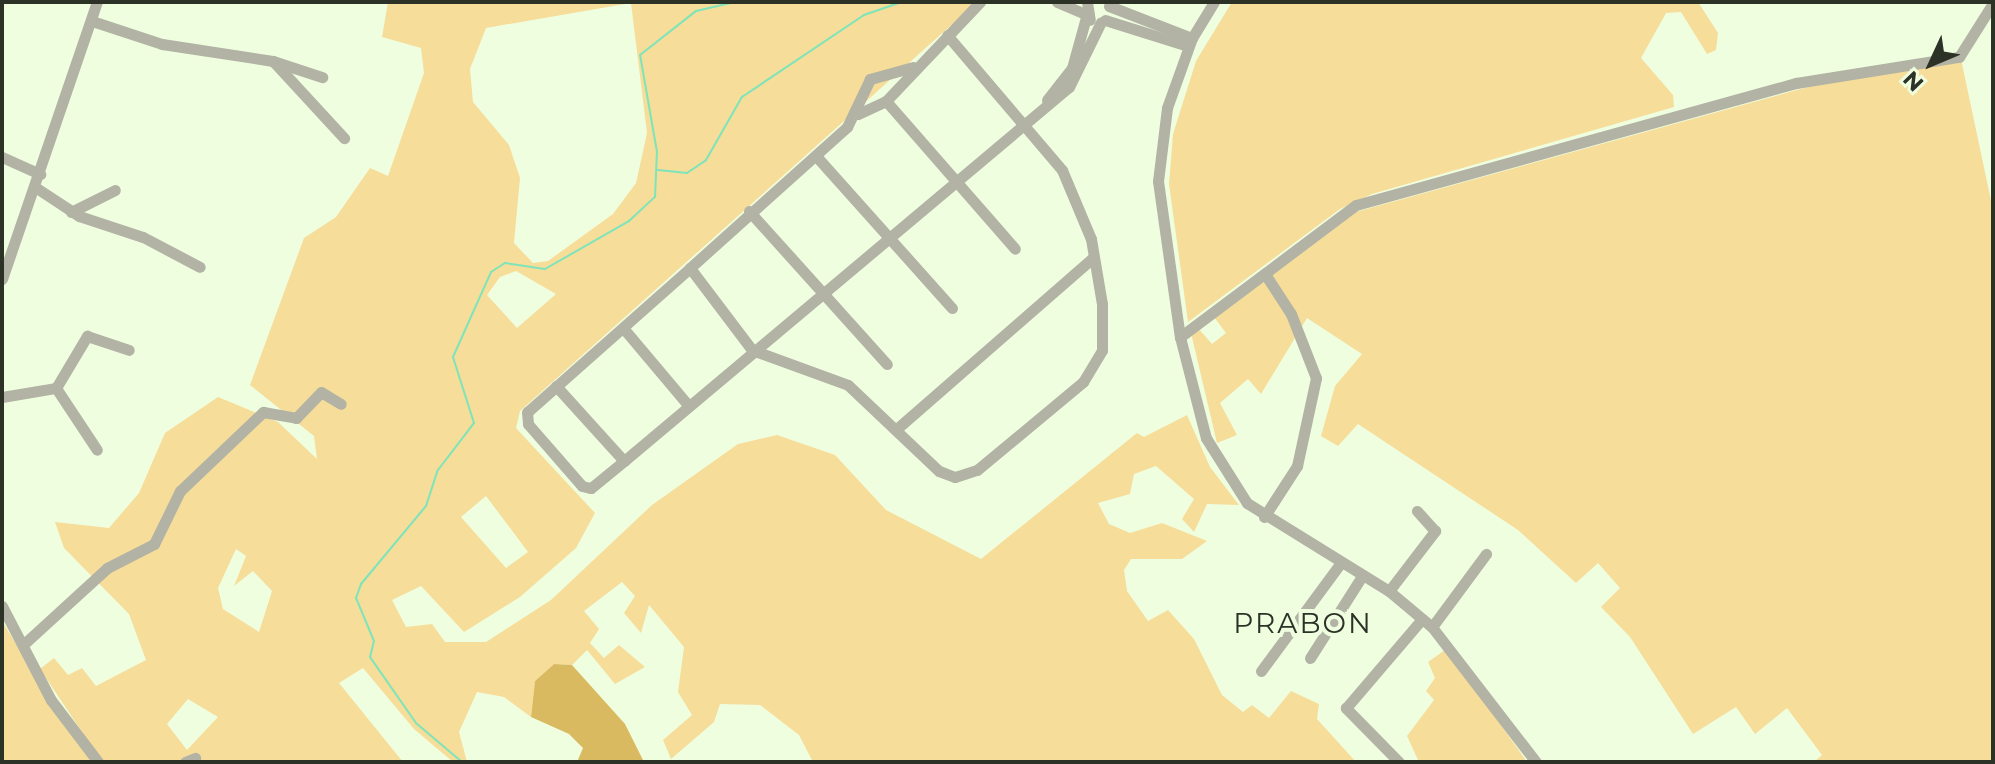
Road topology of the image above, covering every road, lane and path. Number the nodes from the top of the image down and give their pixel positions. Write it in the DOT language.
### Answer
graph roads {
  1 [pos="97,2"];
  2 [pos="980,2"];
  3 [pos="1057,2"];
  4 [pos="1214,2"];
  5 [pos="1993,3"];
  6 [pos="1108,4"];
  7 [pos="1086,11"];
  8 [pos="92,21"];
  9 [pos="1103,21"];
  10 [pos="947,35"];
  11 [pos="1190,42"];
  12 [pos="1082,57"];
  13 [pos="273,61"];
  14 [pos="913,67"];
  15 [pos="322,77"];
  16 [pos="886,101"];
  17 [pos="858,114"];
  18 [pos="1020,123"];
  19 [pos="344,138"];
  20 [pos="816,156"];
  21 [pos="2,157"];
  22 [pos="40,174"];
  23 [pos="956,178"];
  24 [pos="35,187"];
  25 [pos="115,190"];
  26 [pos="749,211"];
  27 [pos="71,212"];
  28 [pos="887,237"];
  29 [pos="1015,249"];
  30 [pos="1094,257"];
  31 [pos="200,267"];
  32 [pos="690,268"];
  33 [pos="1265,274"];
  34 [pos="2,279"];
  35 [pos="823,291"];
  36 [pos="952,308"];
  37 [pos="624,329"];
  38 [pos="1180,337"];
  39 [pos="129,350"];
  40 [pos="752,350"];
  41 [pos="887,364"];
  42 [pos="556,386"];
  43 [pos="56,388"];
  44 [pos="2,397"];
  45 [pos="341,404"];
  46 [pos="688,405"];
  47 [pos="900,426"];
  48 [pos="97,450"];
  49 [pos="624,461"];
  50 [pos="1417,511"];
  51 [pos="1264,517"];
  52 [pos="1486,554"];
  53 [pos="1340,564"];
  54 [pos="1362,576"];
  55 [pos="1389,591"];
  56 [pos="2,606"];
  57 [pos="1427,623"];
  58 [pos="25,643"];
  59 [pos="1310,658"];
  60 [pos="1261,671"];
  61 [pos="98,762"];
  62 [pos="1399,762"];
  63 [pos="1536,762"];
  1 -- 8 [label="street"];
  2 -- 10 [label="street"];
  3 -- 7 [label="street"];
  4 -- 11 [label="street"];
  5 -- 33 [label="street"];
  6 -- 9 [label="street"];
  6 -- 11 [label="street"];
  7 -- 9 [label="street"];
  7 -- 12 [label="street"];
  8 -- 13 [label="street"];
  8 -- 22 [label="street"];
  9 -- 11 [label="street"];
  9 -- 12 [label="street"];
  10 -- 14 [label="street"];
  10 -- 18 [label="street"];
  11 -- 38 [label="street"];
  12 -- 18 [label="street"];
  13 -- 15 [label="street"];
  13 -- 19 [label="street"];
  14 -- 16 [label="street"];
  14 -- 17 [label="street"];
  16 -- 17 [label="street"];
  16 -- 23 [label="street"];
  17 -- 20 [label="street"];
  18 -- 23 [label="street"];
  18 -- 30 [label="street"];
  20 -- 26 [label="street"];
  20 -- 28 [label="street"];
  21 -- 22 [label="street"];
  22 -- 24 [label="street"];
  23 -- 28 [label="street"];
  23 -- 29 [label="street"];
  24 -- 27 [label="street"];
  24 -- 34 [label="street"];
  25 -- 27 [label="street"];
  26 -- 32 [label="street"];
  26 -- 35 [label="street"];
  27 -- 31 [label="street"];
  28 -- 35 [label="street"];
  28 -- 36 [label="street"];
  30 -- 47 [label="street"];
  30 -- 47 [label="street"];
  32 -- 37 [label="street"];
  32 -- 40 [label="street"];
  33 -- 38 [label="street"];
  33 -- 51 [label="street"];
  35 -- 40 [label="street"];
  35 -- 41 [label="street"];
  37 -- 42 [label="street"];
  37 -- 46 [label="street"];
  38 -- 51 [label="street"];
  39 -- 43 [label="street"];
  40 -- 46 [label="street"];
  40 -- 47 [label="street"];
  42 -- 49 [label="street"];
  42 -- 49 [label="street"];
  43 -- 44 [label="street"];
  43 -- 48 [label="street"];
  45 -- 58 [label="street"];
  46 -- 49 [label="street"];
  50 -- 55 [label="street"];
  51 -- 53 [label="street"];
  52 -- 57 [label="street"];
  53 -- 54 [label="street"];
  53 -- 60 [label="street"];
  54 -- 55 [label="street"];
  54 -- 59 [label="street"];
  55 -- 57 [label="street"];
  56 -- 58 [label="street"];
  57 -- 62 [label="street"];
  57 -- 63 [label="street"];
  58 -- 61 [label="street"];
}
